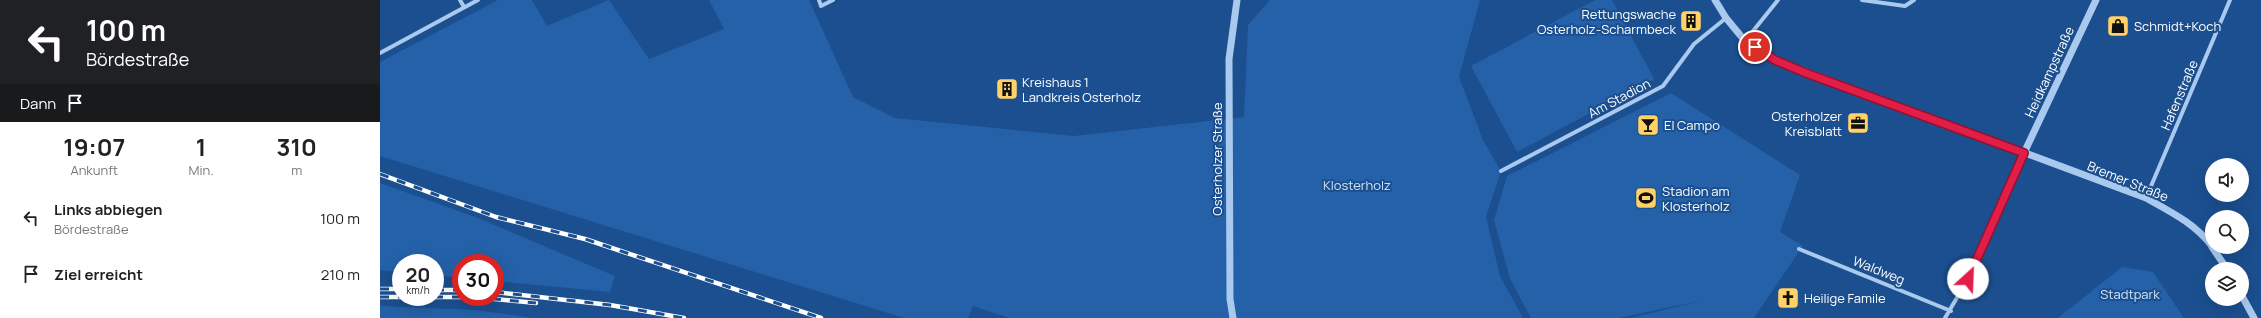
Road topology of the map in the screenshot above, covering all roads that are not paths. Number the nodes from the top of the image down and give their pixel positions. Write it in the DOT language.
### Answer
graph roads {
  1 [pos="460,0"];
  2 [pos="478,0"];
  3 [pos="819,0"];
  4 [pos="833,0"];
  5 [pos="1237,0"];
  6 [pos="1715,0"];
  7 [pos="1778,0"];
  8 [pos="1862,0"];
  9 [pos="1914,0"];
  10 [pos="2096,0"];
  11 [pos="2230,0"];
  12 [pos="464,7"];
  13 [pos="1726,18"];
  14 [pos="1745,40"];
  15 [pos="380,53"];
  16 [pos="2024,153"];
  17 [pos="1501,171"];
  18 [pos="2146,198"];
  19 [pos="2205,237"];
  20 [pos="1800,249"];
  21 [pos="2247,306"];
  22 [pos="1951,311"];
  23 [pos="1233,318"];
  24 [pos="1945,318"];
  25 [pos="2254,318"];
  1 -- 12 [label="street"];
  2 -- 12 [label="street"];
  3 -- 4 [label="street"];
  5 -- 23 [label="street, Osterholzer Straße"];
  6 -- 13 [label="street, Bremer Straße"];
  7 -- 14 [label="street"];
  8 -- 9 [label="street"];
  10 -- 16 [label="street, Heidkampstraße"];
  11 -- 18 [label="street, Hafenstraße"];
  12 -- 15 [label="street"];
  13 -- 14 [label="street, Bremer Straße"];
  13 -- 17 [label="street, Am Stadion"];
  14 -- 16 [label="street, Bremer Straße"];
  16 -- 18 [label="street, Bremer Straße"];
  16 -- 22 [label="street"];
  18 -- 19 [label="street, Bremer Straße"];
  20 -- 22 [label="street, Waldweg"];
  21 -- 25 [label="street"];
  22 -- 24 [label="street"];
}
